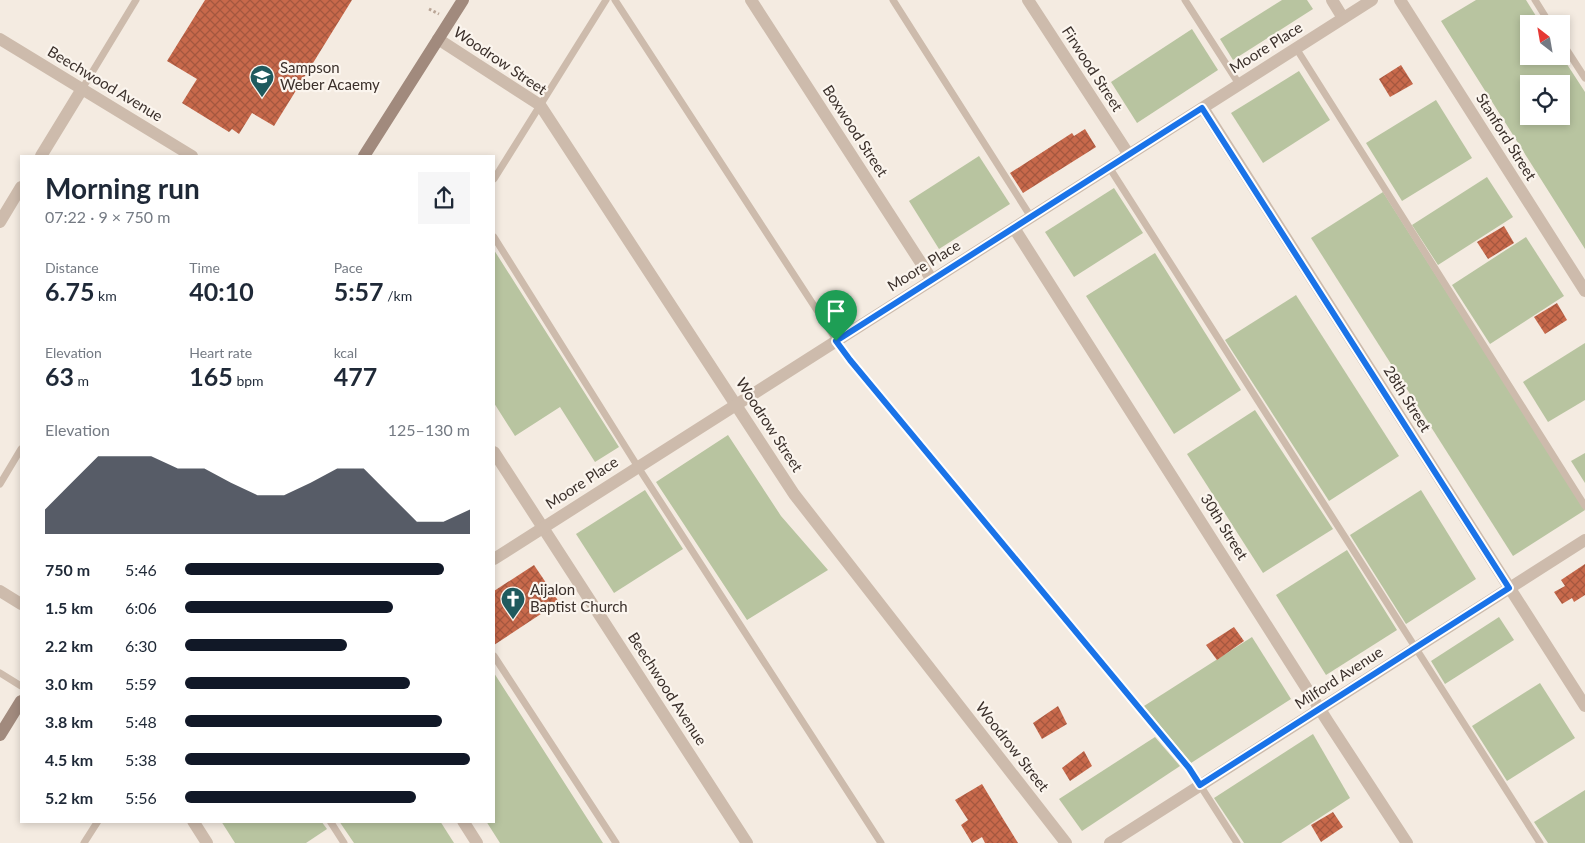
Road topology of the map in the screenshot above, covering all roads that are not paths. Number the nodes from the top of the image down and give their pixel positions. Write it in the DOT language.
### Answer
graph roads {
  1 [pos="136,0"];
  2 [pos="463,0"];
  3 [pos="606,0"];
  4 [pos="615,0"];
  5 [pos="751,0"];
  6 [pos="893,0"];
  7 [pos="1028,0"];
  8 [pos="1185,0"];
  9 [pos="1332,0"];
  10 [pos="1372,0"];
  11 [pos="1400,0"];
  12 [pos="1535,0"];
  13 [pos="1544,15"];
  14 [pos="1344,18"];
  15 [pos="0,39"];
  16 [pos="438,39"];
  17 [pos="1296,48"];
  18 [pos="1570,55"];
  19 [pos="1585,78"];
  20 [pos="1239,84"];
  21 [pos="82,89"];
  22 [pos="540,105"];
  23 [pos="1202,108"];
  24 [pos="1129,154"];
  25 [pos="41,155"];
  26 [pos="190,155"];
  27 [pos="365,155"];
  28 [pos="1109,167"];
  29 [pos="495,177"];
  30 [pos="20,189"];
  31 [pos="1032,217"];
  32 [pos="0,222"];
  33 [pos="1014,228"];
  34 [pos="495,239"];
  35 [pos="932,280"];
  36 [pos="1585,291"];
  37 [pos="836,341"];
  38 [pos="736,404"];
  39 [pos="20,451"];
  40 [pos="495,454"];
  41 [pos="638,467"];
  42 [pos="0,484"];
  43 [pos="1585,506"];
  44 [pos="543,528"];
  45 [pos="1585,540"];
  46 [pos="495,559"];
  47 [pos="1509,588"];
  48 [pos="0,591"];
  49 [pos="20,603"];
  50 [pos="1416,648"];
  51 [pos="495,658"];
  52 [pos="0,674"];
  53 [pos="20,685"];
  54 [pos="20,703"];
  55 [pos="1585,706"];
  56 [pos="1320,709"];
  57 [pos="0,735"];
  58 [pos="1200,785"];
  59 [pos="97,823"];
  60 [pos="194,823"];
  61 [pos="331,823"];
  62 [pos="463,823"];
  63 [pos="84,843"];
  64 [pos="207,843"];
  65 [pos="344,843"];
  66 [pos="477,843"];
  67 [pos="616,843"];
  68 [pos="747,843"];
  69 [pos="881,843"];
  70 [pos="1066,843"];
  71 [pos="1110,843"];
  72 [pos="1237,843"];
  73 [pos="1406,843"];
  74 [pos="1540,843"];
  1 -- 21 [label="lane"];
  2 -- 16 [label="street"];
  3 -- 22 [label="lane"];
  4 -- 37 [label="lane"];
  5 -- 35 [label="street, Boxwood Street"];
  6 -- 31 [label="lane"];
  7 -- 24 [label="street, Firwood Street"];
  8 -- 20 [label="lane"];
  9 -- 14 [label="street"];
  10 -- 14 [label="street, Moore Place"];
  11 -- 36 [label="street, Stanford Street"];
  12 -- 13 [label="lane"];
  14 -- 17 [label="street, Moore Place"];
  15 -- 21 [label="street, Beechwood Avenue"];
  16 -- 22 [label="street, Woodrow Street"];
  16 -- 27 [label="street"];
  17 -- 20 [label="street, Moore Place"];
  17 -- 43 [label="lane"];
  18 -- 19 [label="lane"];
  20 -- 23 [label="street, Moore Place"];
  21 -- 25 [label="street"];
  21 -- 26 [label="street, Beechwood Avenue"];
  22 -- 29 [label="lane"];
  22 -- 38 [label="street, Woodrow Street"];
  23 -- 24 [label="street, Moore Place"];
  23 -- 47 [label="street, 28th Street"];
  24 -- 28 [label="street, Moore Place"];
  28 -- 31 [label="street, Moore Place"];
  28 -- 50 [label="lane"];
  30 -- 32 [label="street"];
  31 -- 33 [label="street, Moore Place"];
  33 -- 35 [label="street, Moore Place"];
  33 -- 56 [label="street, 30th Street"];
  34 -- 41 [label="lane"];
  35 -- 37 [label="street, Moore Place"];
  37 -- 38 [label="street, Moore Place"];
  37 -- 58 [label="lane"];
  38 -- 41 [label="street, Moore Place"];
  38 -- 70 [label="street, Woodrow Street"];
  39 -- 42 [label="lane"];
  40 -- 44 [label="street, Beechwood Avenue"];
  41 -- 44 [label="street, Moore Place"];
  41 -- 69 [label="lane"];
  44 -- 46 [label="street, Moore Place"];
  44 -- 68 [label="street, Beechwood Avenue"];
  45 -- 47 [label="street, Milford Avenue"];
  47 -- 50 [label="street, Milford Avenue"];
  47 -- 55 [label="street, 28th Street"];
  48 -- 49 [label="street"];
  50 -- 56 [label="street, Milford Avenue"];
  50 -- 74 [label="lane"];
  51 -- 67 [label="lane"];
  52 -- 53 [label="lane"];
  54 -- 57 [label="street"];
  56 -- 58 [label="street, Milford Avenue"];
  56 -- 73 [label="street, 30th Street"];
  58 -- 71 [label="street, Milford Avenue"];
  58 -- 72 [label="lane"];
  59 -- 63 [label="lane"];
  60 -- 64 [label="street"];
  61 -- 65 [label="lane"];
  62 -- 66 [label="street"];
}
